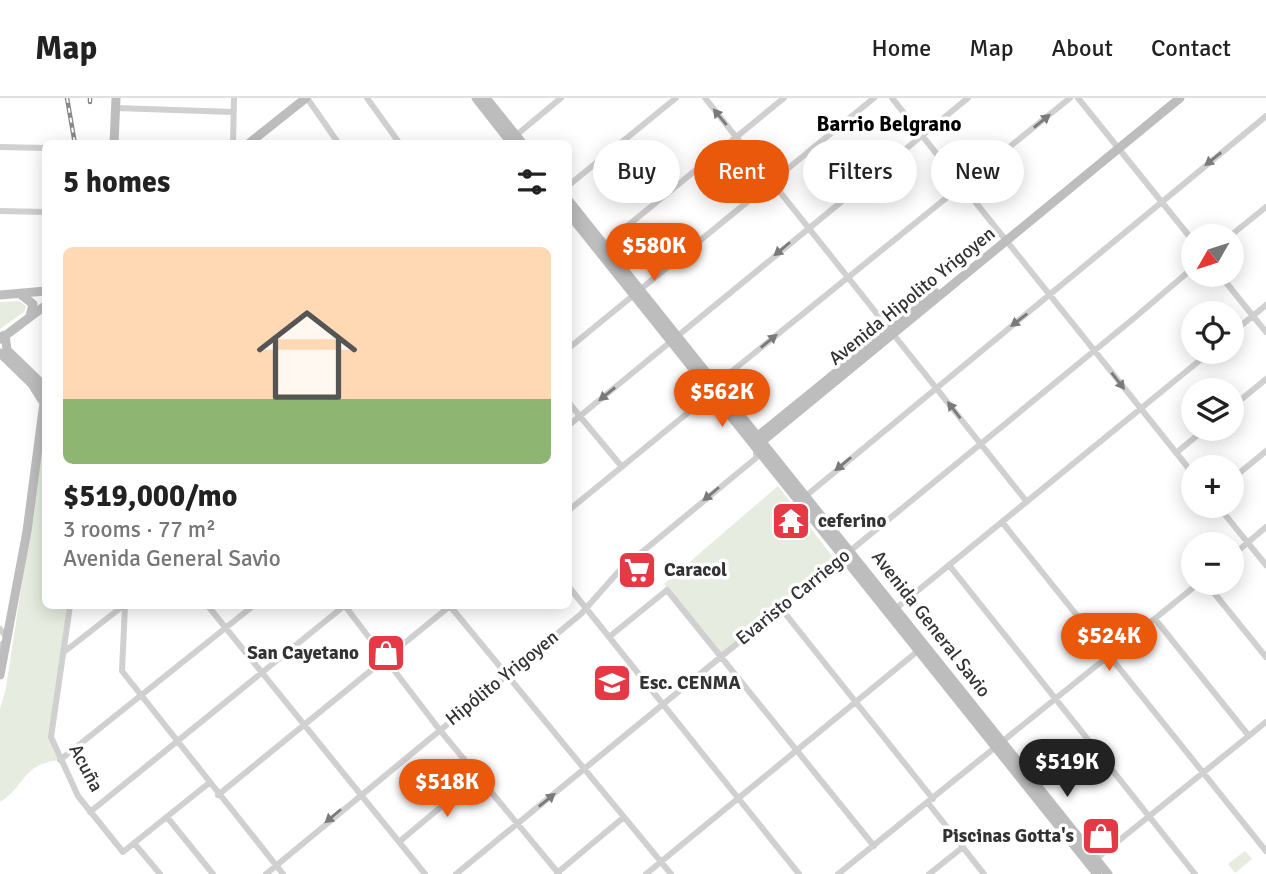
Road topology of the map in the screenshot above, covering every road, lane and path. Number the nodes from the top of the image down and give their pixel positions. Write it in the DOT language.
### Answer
graph roads {
  1 [pos="234,98"];
  2 [pos="307,98"];
  3 [pos="367,98"];
  4 [pos="476,98"];
  5 [pos="486,98"];
  6 [pos="562,98"];
  7 [pos="676,98"];
  8 [pos="705,98"];
  9 [pos="784,98"];
  10 [pos="874,98"];
  11 [pos="892,98"];
  12 [pos="968,98"];
  13 [pos="1070,98"];
  14 [pos="1078,98"];
  15 [pos="1172,98"];
  16 [pos="1180,98"];
  17 [pos="116,103"];
  18 [pos="233,113"];
  19 [pos="1266,116"];
  20 [pos="922,135"];
  21 [pos="736,137"];
  22 [pos="114,140"];
  23 [pos="233,140"];
  24 [pos="260,140"];
  25 [pos="337,140"];
  26 [pos="397,140"];
  27 [pos="510,140"];
  28 [pos="510,140"];
  29 [pos="512,140"];
  30 [pos="738,140"];
  31 [pos="1018,140"];
  32 [pos="931,146"];
  33 [pos="0,147"];
  34 [pos="1117,147"];
  35 [pos="42,148"];
  36 [pos="789,168"];
  37 [pos="572,183"];
  38 [pos="1161,202"];
  39 [pos="746,203"];
  40 [pos="788,203"];
  41 [pos="941,203"];
  42 [pos="976,203"];
  43 [pos="572,205"];
  44 [pos="1266,207"];
  45 [pos="0,211"];
  46 [pos="42,212"];
  47 [pos="572,217"];
  48 [pos="1244,225"];
  49 [pos="1181,226"];
  50 [pos="808,228"];
  51 [pos="1005,238"];
  52 [pos="604,245"];
  53 [pos="848,278"];
  54 [pos="1181,278"];
  55 [pos="1230,287"];
  56 [pos="42,291"];
  57 [pos="637,293"];
  58 [pos="20,294"];
  59 [pos="0,295"];
  60 [pos="1050,295"];
  61 [pos="1266,306"];
  62 [pos="42,308"];
  63 [pos="30,316"];
  64 [pos="1253,316"];
  65 [pos="1244,323"];
  66 [pos="891,332"];
  67 [pos="1266,332"];
  68 [pos="2,337"];
  69 [pos="674,339"];
  70 [pos="572,346"];
  71 [pos="1094,350"];
  72 [pos="0,353"];
  73 [pos="1195,364"];
  74 [pos="1266,379"];
  75 [pos="42,386"];
  76 [pos="936,387"];
  77 [pos="714,389"];
  78 [pos="1244,397"];
  79 [pos="42,402"];
  80 [pos="572,407"];
  81 [pos="1140,409"];
  82 [pos="580,416"];
  83 [pos="42,421"];
  84 [pos="572,423"];
  85 [pos="1190,441"];
  86 [pos="759,442"];
  87 [pos="980,443"];
  88 [pos="1266,451"];
  89 [pos="1175,453"];
  90 [pos="1181,460"];
  91 [pos="622,467"];
  92 [pos="1244,469"];
  93 [pos="807,495"];
  94 [pos="1027,502"];
  95 [pos="572,508"];
  96 [pos="1228,518"];
  97 [pos="1002,522"];
  98 [pos="1266,527"];
  99 [pos="1248,542"];
  100 [pos="1244,546"];
  101 [pos="847,553"];
  102 [pos="949,565"];
  103 [pos="1266,565"];
  104 [pos="572,590"];
  105 [pos="1184,595"];
  106 [pos="1216,595"];
  107 [pos="780,607"];
  108 [pos="70,609"];
  109 [pos="120,609"];
  110 [pos="124,609"];
  111 [pos="210,609"];
  112 [pos="249,609"];
  113 [pos="341,609"];
  114 [pos="347,609"];
  115 [pos="446,609"];
  116 [pos="452,609"];
  117 [pos="586,609"];
  118 [pos="893,611"];
  119 [pos="1155,619"];
  120 [pos="226,628"];
  121 [pos="0,629"];
  122 [pos="609,637"];
  123 [pos="8,639"];
  124 [pos="0,646"];
  125 [pos="919,650"];
  126 [pos="64,652"];
  127 [pos="721,656"];
  128 [pos="1108,656"];
  129 [pos="1266,657"];
  130 [pos="385,659"];
  131 [pos="262,672"];
  132 [pos="0,675"];
  133 [pos="505,675"];
  134 [pos="141,696"];
  135 [pos="1055,700"];
  136 [pos="854,702"];
  137 [pos="663,705"];
  138 [pos="1266,722"];
  139 [pos="304,725"];
  140 [pos="439,729"];
  141 [pos="1250,736"];
  142 [pos="177,741"];
  143 [pos="999,745"];
  144 [pos="797,750"];
  145 [pos="60,760"];
  146 [pos="584,770"];
  147 [pos="1203,772"];
  148 [pos="479,775"];
  149 [pos="209,783"];
  150 [pos="360,794"];
  151 [pos="218,795"];
  152 [pos="738,798"];
  153 [pos="930,801"];
  154 [pos="90,812"];
  155 [pos="1149,816"];
  156 [pos="167,817"];
  157 [pos="624,817"];
  158 [pos="518,824"];
  159 [pos="399,842"];
  160 [pos="134,843"];
  161 [pos="874,846"];
  162 [pos="962,847"];
  163 [pos="1266,851"];
  164 [pos="1096,859"];
  165 [pos="661,862"];
  166 [pos="276,865"];
  167 [pos="557,873"];
  168 [pos="160,874"];
  169 [pos="213,874"];
  170 [pos="266,874"];
  171 [pos="283,874"];
  172 [pos="425,874"];
  173 [pos="456,874"];
  174 [pos="646,874"];
  175 [pos="671,874"];
  176 [pos="799,874"];
  177 [pos="838,874"];
  178 [pos="929,874"];
  179 [pos="984,874"];
  180 [pos="1096,874"];
  181 [pos="1108,874"];
  182 [pos="1195,874"];
  1 -- 18 [label="street"];
  2 -- 24 [label="main road"];
  2 -- 25 [label="street"];
  3 -- 26 [label="street"];
  4 -- 27 [label="main road"];
  5 -- 28 [label="main road"];
  6 -- 29 [label="street"];
  7 -- 37 [label="street"];
  21 -- 8 [label="street, one-way"];
  9 -- 21 [label="street"];
  10 -- 36 [label="street"];
  11 -- 20 [label="street"];
  12 -- 20 [label="street"];
  31 -- 13 [label="street, one-way"];
  14 -- 34 [label="street"];
  15 -- 34 [label="main road, Avenida Hipolito Yrigoyen"];
  16 -- 34 [label="main road, Avenida Hipolito Yrigoyen"];
  17 -- 18 [label="street"];
  17 -- 22 [label="main road"];
  18 -- 23 [label="street"];
  19 -- 38 [label="street, one-way"];
  20 -- 32 [label="street"];
  20 -- 50 [label="street"];
  21 -- 30 [label="street"];
  21 -- 52 [label="street"];
  33 -- 35 [label="street"];
  34 -- 38 [label="street"];
  34 -- 51 [label="main road, Avenida Hipolito Yrigoyen"];
  38 -- 49 [label="street"];
  38 -- 60 [label="street"];
  39 -- 57 [label="street"];
  40 -- 50 [label="street"];
  41 -- 53 [label="street"];
  42 -- 51 [label="street"];
  43 -- 52 [label="main road, Avenida General Savio"];
  44 -- 48 [label="street"];
  45 -- 46 [label="street"];
  47 -- 57 [label="main road, Avenida General Savio"];
  50 -- 53 [label="street"];
  50 -- 69 [label="street, one-way"];
  51 -- 60 [label="street"];
  51 -- 66 [label="main road, Avenida Hipolito Yrigoyen"];
  52 -- 57 [label="main road, Avenida General Savio"];
  53 -- 66 [label="street"];
  77 -- 53 [label="street, one-way"];
  54 -- 71 [label="street, Evaristo Carriego"];
  55 -- 64 [label="street"];
  56 -- 58 [label="main road"];
  57 -- 69 [label="main road, Avenida General Savio"];
  57 -- 70 [label="street"];
  58 -- 59 [label="main road"];
  58 -- 63 [label="main road"];
  60 -- 71 [label="street"];
  60 -- 76 [label="street, one-way"];
  61 -- 64 [label="street"];
  62 -- 63 [label="main road"];
  63 -- 68 [label="main road"];
  64 -- 65 [label="street"];
  64 -- 67 [label="street"];
  66 -- 76 [label="street"];
  66 -- 86 [label="main road, Avenida Hipolito Yrigoyen"];
  68 -- 75 [label="main road"];
  69 -- 77 [label="main road, Avenida General Savio"];
  69 -- 82 [label="street, one-way"];
  71 -- 81 [label="street, one-way"];
  71 -- 87 [label="street, Evaristo Carriego"];
  72 -- 79 [label="main road"];
  73 -- 81 [label="street"];
  74 -- 78 [label="street"];
  87 -- 76 [label="street, one-way"];
  76 -- 93 [label="street, one-way"];
  77 -- 86 [label="main road, Avenida General Savio"];
  77 -- 91 [label="street"];
  80 -- 82 [label="street"];
  81 -- 89 [label="street"];
  81 -- 94 [label="street"];
  82 -- 84 [label="street"];
  82 -- 91 [label="street"];
  83 -- 123 [label="main road"];
  85 -- 89 [label="street"];
  86 -- 93 [label="main road, Avenida General Savio"];
  86 -- 101 [label="main road, Avenida General Savio"];
  86 -- 117 [label="street, Hipólito Yrigoyen, one-way"];
  87 -- 94 [label="street"];
  87 -- 101 [label="street, Evaristo Carriego"];
  88 -- 92 [label="street"];
  89 -- 90 [label="street"];
  91 -- 95 [label="street"];
  93 -- 101 [label="main road, Avenida General Savio"];
  94 -- 97 [label="street"];
  96 -- 99 [label="street"];
  97 -- 102 [label="street"];
  97 -- 128 [label="street"];
  98 -- 99 [label="street"];
  99 -- 100 [label="street"];
  99 -- 103 [label="street"];
  101 -- 107 [label="street, Evaristo Carriego"];
  101 -- 118 [label="main road, Avenida General Savio"];
  102 -- 118 [label="street"];
  102 -- 135 [label="street"];
  104 -- 117 [label="street"];
  105 -- 119 [label="street"];
  106 -- 129 [label="street"];
  107 -- 127 [label="street, Evaristo Carriego"];
  107 -- 136 [label="street"];
  108 -- 126 [label="street, Acuña"];
  109 -- 126 [label="street"];
  110 -- 134 [label="street"];
  111 -- 120 [label="street"];
  112 -- 120 [label="street"];
  113 -- 131 [label="street"];
  114 -- 130 [label="street"];
  115 -- 130 [label="street"];
  116 -- 133 [label="street"];
  117 -- 122 [label="street"];
  117 -- 133 [label="street, Hipólito Yrigoyen"];
  118 -- 125 [label="main road, Avenida General Savio"];
  118 -- 143 [label="main road, Avenida General Savio"];
  119 -- 128 [label="street"];
  119 -- 141 [label="street"];
  120 -- 131 [label="street"];
  120 -- 134 [label="street"];
  121 -- 123 [label="street"];
  122 -- 127 [label="street"];
  122 -- 137 [label="street"];
  123 -- 124 [label="street"];
  123 -- 132 [label="main road"];
  125 -- 136 [label="street"];
  125 -- 143 [label="main road, Avenida General Savio"];
  126 -- 145 [label="street, Acuña"];
  127 -- 137 [label="street, Evaristo Carriego"];
  127 -- 144 [label="street"];
  128 -- 135 [label="street"];
  128 -- 147 [label="street"];
  130 -- 139 [label="street"];
  130 -- 140 [label="street"];
  131 -- 139 [label="street"];
  131 -- 142 [label="street"];
  133 -- 140 [label="street, Hipólito Yrigoyen"];
  133 -- 146 [label="street"];
  134 -- 142 [label="street"];
  134 -- 145 [label="street"];
  135 -- 143 [label="street"];
  135 -- 155 [label="street"];
  136 -- 144 [label="street"];
  136 -- 153 [label="street"];
  137 -- 146 [label="street, Evaristo Carriego"];
  137 -- 152 [label="street"];
  138 -- 141 [label="street"];
  139 -- 150 [label="street"];
  139 -- 151 [label="street"];
  140 -- 148 [label="street"];
  140 -- 150 [label="street, Hipólito Yrigoyen"];
  141 -- 147 [label="street"];
  142 -- 149 [label="street"];
  142 -- 154 [label="street"];
  143 -- 153 [label="street"];
  143 -- 164 [label="main road, Avenida General Savio"];
  143 -- 180 [label="main road, Avenida General Savio"];
  144 -- 152 [label="street"];
  144 -- 161 [label="street"];
  145 -- 154 [label="street, Acuña"];
  146 -- 157 [label="street"];
  158 -- 146 [label="street, Evaristo Carriego, one-way"];
  147 -- 155 [label="street"];
  147 -- 163 [label="street"];
  148 -- 158 [label="street"];
  148 -- 159 [label="street"];
  149 -- 151 [label="street"];
  149 -- 156 [label="street"];
  150 -- 159 [label="street"];
  150 -- 166 [label="street, Hipólito Yrigoyen, one-way"];
  151 -- 166 [label="street"];
  152 -- 165 [label="street"];
  152 -- 176 [label="street"];
  153 -- 161 [label="street"];
  153 -- 162 [label="street"];
  154 -- 160 [label="street, Acuña"];
  155 -- 164 [label="street"];
  155 -- 182 [label="street"];
  156 -- 160 [label="street"];
  156 -- 169 [label="street"];
  157 -- 165 [label="street"];
  157 -- 167 [label="street"];
  158 -- 167 [label="street"];
  158 -- 173 [label="street, Evaristo Carriego"];
  159 -- 172 [label="street"];
  160 -- 168 [label="street"];
  161 -- 177 [label="street"];
  162 -- 178 [label="street"];
  162 -- 179 [label="street"];
  164 -- 181 [label="main road, Avenida General Savio"];
  165 -- 174 [label="street"];
  165 -- 175 [label="street"];
  166 -- 170 [label="street, Hipólito Yrigoyen"];
  166 -- 171 [label="street"];
}
